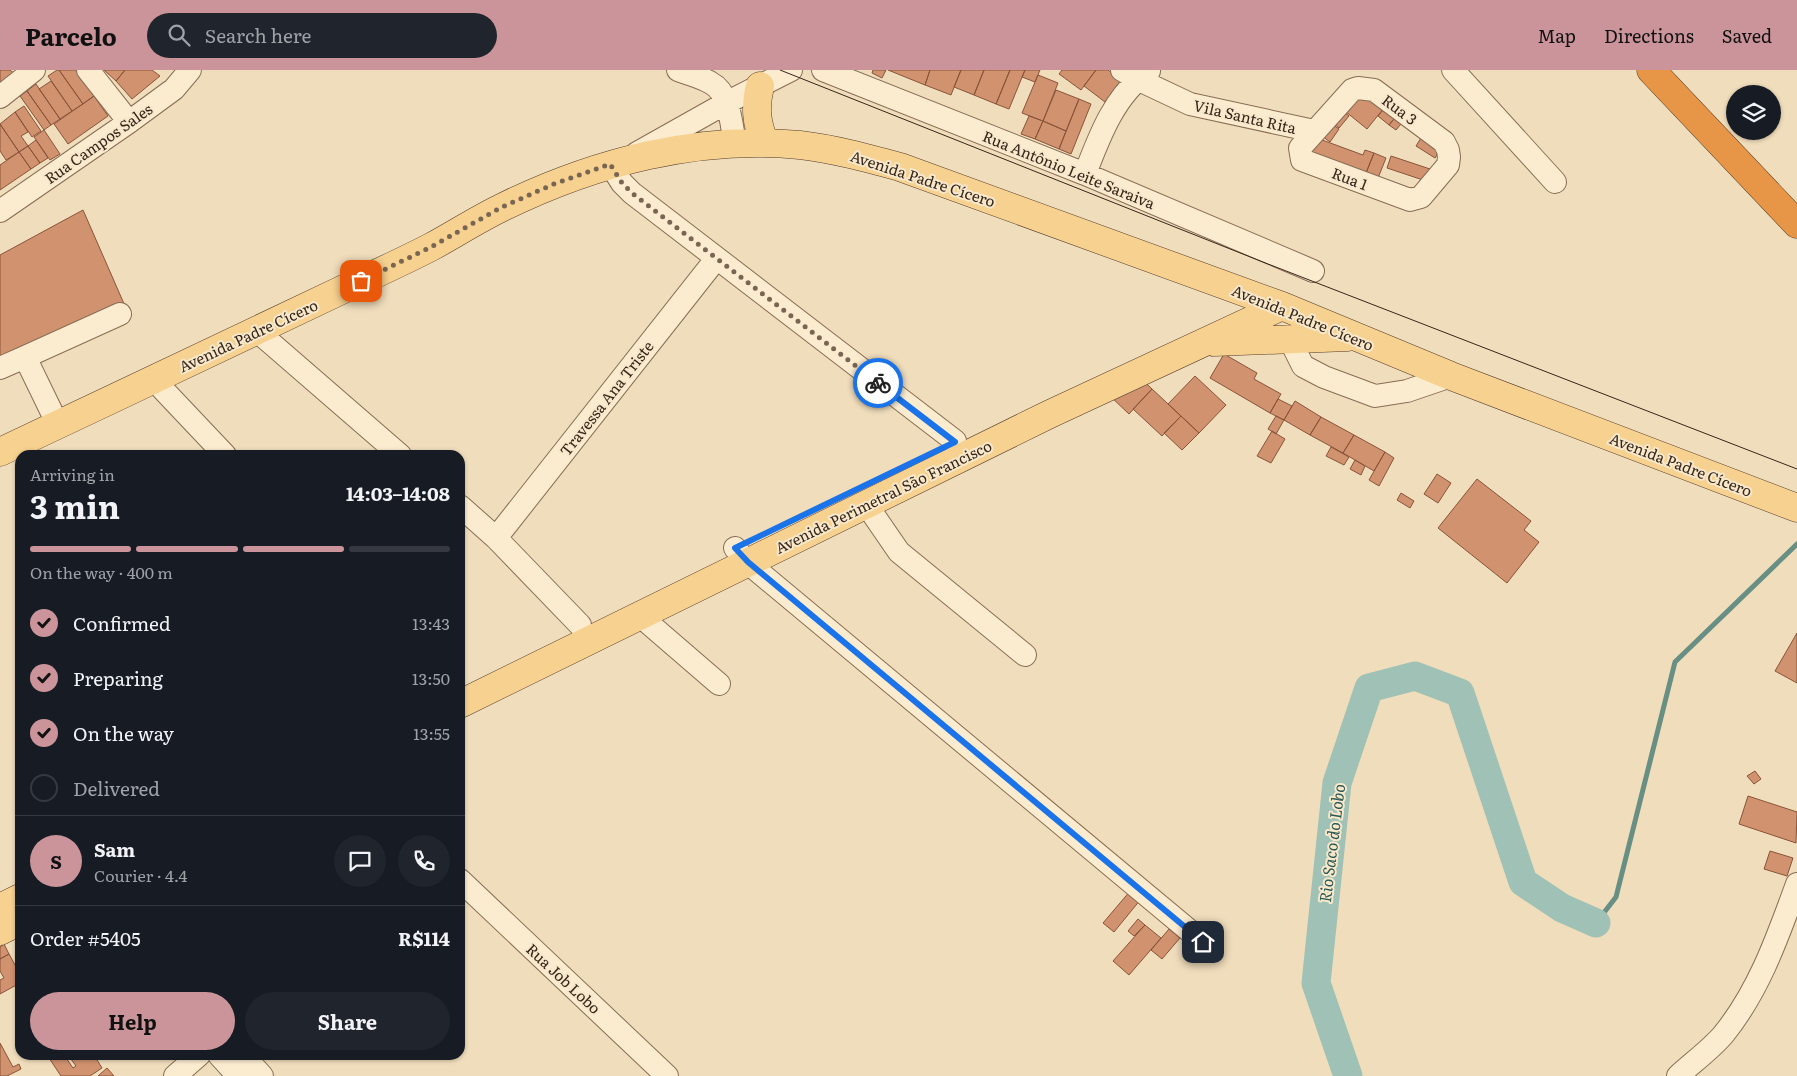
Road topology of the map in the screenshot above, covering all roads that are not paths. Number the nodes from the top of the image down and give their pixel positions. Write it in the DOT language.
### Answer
graph roads {
  1 [pos="34,70"];
  2 [pos="88,70"];
  3 [pos="190,70"];
  4 [pos="678,70"];
  5 [pos="791,70"];
  6 [pos="823,70"];
  7 [pos="1453,70"];
  8 [pos="1651,70"];
  9 [pos="1136,73"];
  10 [pos="760,86"];
  11 [pos="0,97"];
  12 [pos="726,103"];
  13 [pos="129,122"];
  14 [pos="1314,131"];
  15 [pos="735,143"];
  16 [pos="765,143"];
  17 [pos="616,163"];
  18 [pos="1085,174"];
  19 [pos="1555,182"];
  20 [pos="1427,191"];
  21 [pos="0,211"];
  22 [pos="1797,224"];
  23 [pos="716,259"];
  24 [pos="1313,271"];
  25 [pos="1270,302"];
  26 [pos="120,314"];
  27 [pos="257,331"];
  28 [pos="1354,336"];
  29 [pos="1290,340"];
  30 [pos="1203,342"];
  31 [pos="25,357"];
  32 [pos="0,368"];
  33 [pos="1451,376"];
  34 [pos="154,380"];
  35 [pos="1045,407"];
  36 [pos="58,424"];
  37 [pos="955,442"];
  38 [pos="220,450"];
  39 [pos="394,450"];
  40 [pos="0,452"];
  41 [pos="866,504"];
  42 [pos="1797,508"];
  43 [pos="465,510"];
  44 [pos="496,538"];
  45 [pos="742,555"];
  46 [pos="639,615"];
  47 [pos="580,625"];
  48 [pos="1025,655"];
  49 [pos="719,684"];
  50 [pos="465,693"];
  51 [pos="465,693"];
  52 [pos="1797,884"];
  53 [pos="465,885"];
  54 [pos="15,900"];
  55 [pos="0,908"];
  56 [pos="15,924"];
  57 [pos="0,931"];
  58 [pos="1203,942"];
  59 [pos="193,1060"];
  60 [pos="224,1060"];
  61 [pos="248,1060"];
  62 [pos="175,1076"];
  63 [pos="238,1076"];
  64 [pos="262,1076"];
  65 [pos="667,1076"];
  66 [pos="1678,1076"];
  1 -- 11 [label="street"];
  2 -- 13 [label="street"];
  3 -- 13 [label="street, Rua Campos Sales"];
  4 -- 12 [label="street"];
  5 -- 10 [label="street"];
  6 -- 18 [label="street, Rua Antônio Leite Saraiva"];
  7 -- 19 [label="street"];
  8 -- 22 [label="highway"];
  9 -- 14 [label="street, Vila Santa Rita"];
  9 -- 18 [label="street"];
  10 -- 12 [label="street"];
  10 -- 16 [label="main road"];
  12 -- 15 [label="street"];
  12 -- 17 [label="street"];
  13 -- 21 [label="street, Rua Campos Sales"];
  14 -- 20 [label="street, Rua 1"];
  14 -- 20 [label="street, Rua 3"];
  15 -- 16 [label="main road, Avenida Padre Cícero"];
  15 -- 17 [label="main road, Avenida Padre Cícero"];
  16 -- 25 [label="main road, Avenida Padre Cícero"];
  17 -- 23 [label="street"];
  17 -- 27 [label="main road, Avenida Padre Cícero"];
  18 -- 24 [label="street, Rua Antônio Leite Saraiva"];
  23 -- 37 [label="street"];
  23 -- 44 [label="street, Travessa Ana Triste"];
  25 -- 28 [label="main road, Avenida Padre Cícero"];
  25 -- 30 [label="main road, Avenida Perimetral São Francisco"];
  25 -- 35 [label="main road, Avenida Perimetral São Francisco"];
  26 -- 31 [label="street"];
  27 -- 34 [label="main road, Avenida Padre Cícero"];
  27 -- 39 [label="street"];
  28 -- 29 [label="main road"];
  28 -- 33 [label="main road, Avenida Padre Cícero"];
  29 -- 30 [label="main road"];
  29 -- 33 [label="street"];
  30 -- 35 [label="main road, Avenida Perimetral São Francisco"];
  31 -- 32 [label="street"];
  31 -- 36 [label="street"];
  33 -- 42 [label="main road, Avenida Padre Cícero"];
  34 -- 36 [label="main road, Avenida Padre Cícero"];
  34 -- 38 [label="street"];
  35 -- 37 [label="main road, Avenida Perimetral São Francisco"];
  35 -- 41 [label="main road, Avenida Perimetral São Francisco"];
  36 -- 40 [label="main road, Avenida Padre Cícero"];
  37 -- 45 [label="main road, Avenida Perimetral São Francisco"];
  41 -- 45 [label="main road, Avenida Perimetral São Francisco"];
  41 -- 48 [label="street"];
  43 -- 44 [label="street"];
  44 -- 47 [label="street"];
  45 -- 46 [label="main road, Avenida Perimetral São Francisco"];
  45 -- 47 [label="main road, Avenida Perimetral São Francisco"];
  45 -- 58 [label="street"];
  46 -- 49 [label="street"];
  46 -- 51 [label="main road, Avenida Perimetral São Francisco"];
  47 -- 50 [label="main road, Avenida Perimetral São Francisco"];
  52 -- 66 [label="street"];
  53 -- 65 [label="street, Rua Job Lobo"];
  54 -- 55 [label="main road"];
  56 -- 57 [label="main road"];
  59 -- 62 [label="street"];
  60 -- 63 [label="street"];
  61 -- 64 [label="street"];
}
